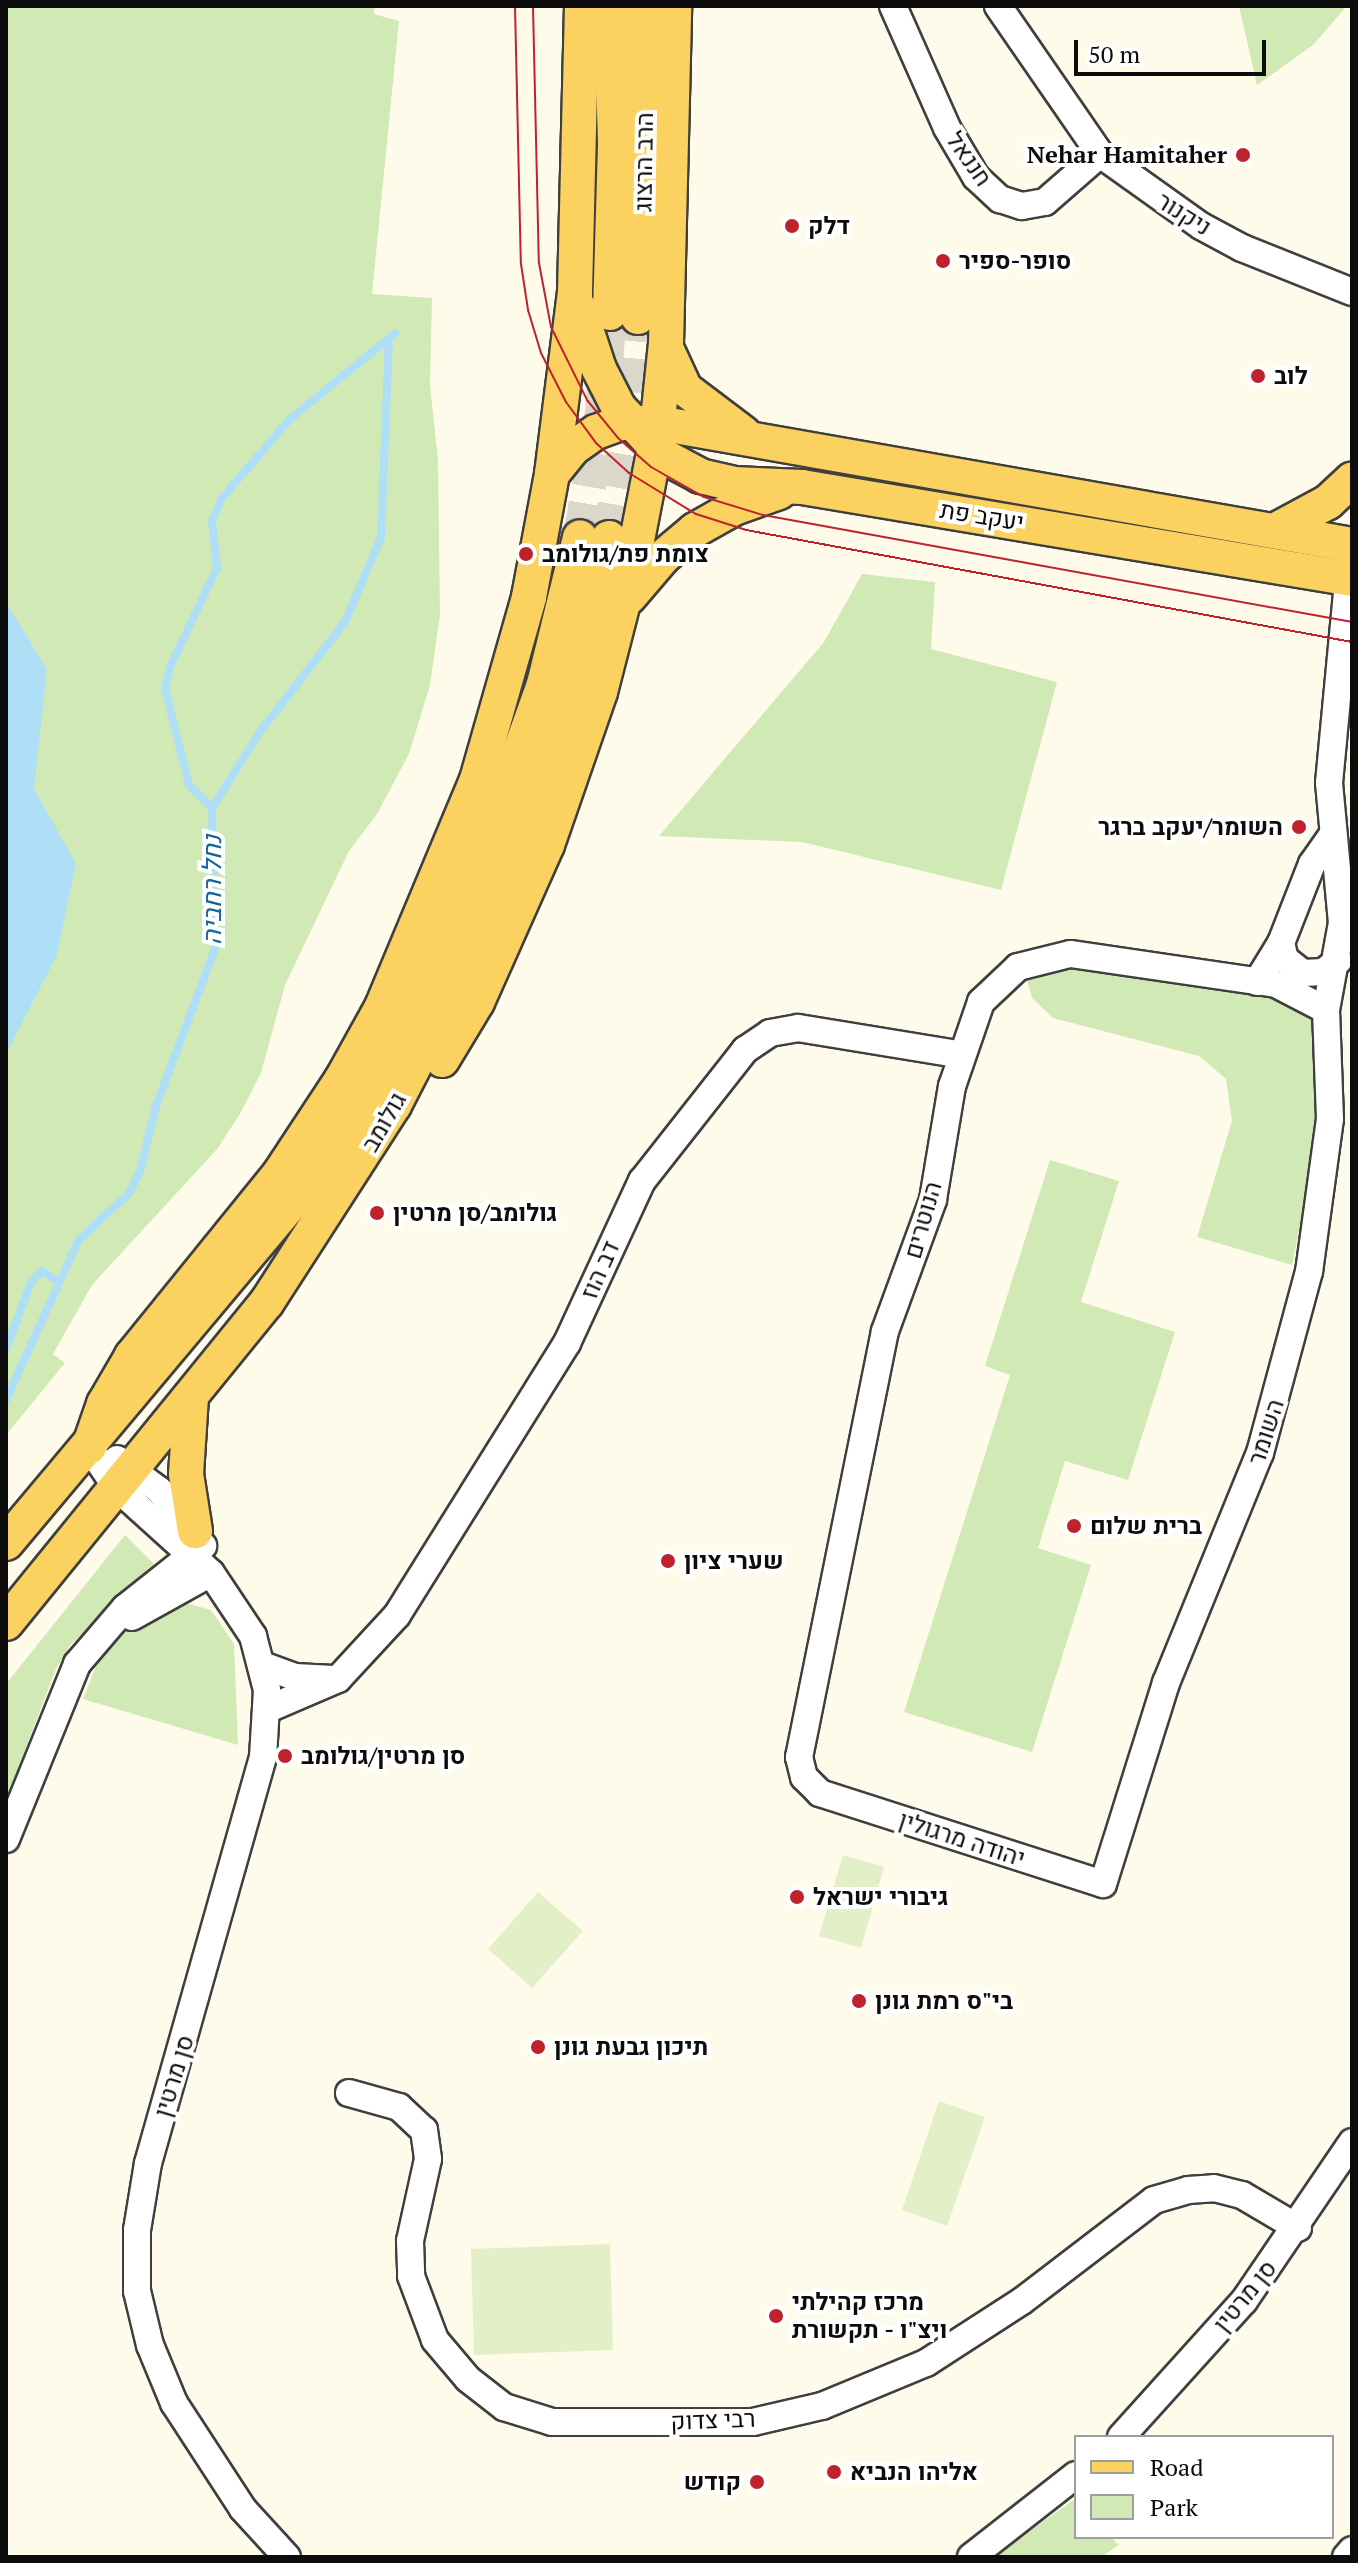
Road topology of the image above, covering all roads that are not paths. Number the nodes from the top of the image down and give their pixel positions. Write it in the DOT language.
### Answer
graph roads {
  1 [pos="582,6"];
  2 [pos="611,6"];
  3 [pos="642,6"];
  4 [pos="674,6"];
  5 [pos="893,6"];
  6 [pos="998,6"];
  7 [pos="1100,154"];
  8 [pos="575,292"];
  9 [pos="1352,292"];
  10 [pos="666,344"];
  11 [pos="647,431"];
  12 [pos="779,445"];
  13 [pos="552,474"];
  14 [pos="1352,480"];
  15 [pos="802,487"];
  16 [pos="1276,530"];
  17 [pos="1351,563"];
  18 [pos="622,612"];
  19 [pos="1352,697"];
  20 [pos="1332,765"];
  21 [pos="1342,836"];
  22 [pos="1281,943"];
  23 [pos="1338,961"];
  24 [pos="1257,982"];
  25 [pos="1326,1010"];
  26 [pos="962,1055"];
  27 [pos="358,1167"];
  28 [pos="191,1397"];
  29 [pos="89,1447"];
  30 [pos="124,1477"];
  31 [pos="6,1543"];
  32 [pos="196,1544"];
  33 [pos="211,1573"];
  34 [pos="6,1623"];
  35 [pos="95,1638"];
  36 [pos="262,1665"];
  37 [pos="338,1679"];
  38 [pos="268,1709"];
  39 [pos="820,1793"];
  40 [pos="6,1839"];
  41 [pos="1103,1884"];
  42 [pos="349,2093"];
  43 [pos="1352,2142"];
  44 [pos="1298,2228"];
  45 [pos="1123,2435"];
  46 [pos="1074,2477"];
  47 [pos="1352,2550"];
  48 [pos="287,2557"];
  49 [pos="971,2557"];
  50 [pos="1346,2557"];
  1 -- 8 [label="main road"];
  2 -- 3 [label="main road, הרב הרצוג"];
  4 -- 10 [label="main road"];
  5 -- 7 [label="street, חננאל"];
  6 -- 7 [label="street, ניקנור"];
  7 -- 9 [label="street, ניקנור"];
  8 -- 11 [label="main road, יעקב פת"];
  8 -- 13 [label="main road"];
  10 -- 11 [label="main road"];
  10 -- 12 [label="main road"];
  11 -- 12 [label="main road, יעקב פת"];
  11 -- 13 [label="main road"];
  11 -- 15 [label="main road, יעקב פת"];
  11 -- 18 [label="main road"];
  12 -- 16 [label="main road, יעקב פת"];
  13 -- 29 [label="main road"];
  14 -- 16 [label="main road"];
  15 -- 17 [label="main road, יעקב פת"];
  15 -- 18 [label="main road"];
  16 -- 17 [label="main road, יעקב פת"];
  17 -- 20 [label="street"];
  18 -- 27 [label="main road"];
  19 -- 20 [label="street"];
  20 -- 21 [label="street"];
  21 -- 22 [label="street"];
  21 -- 23 [label="street, השומר"];
  22 -- 23 [label="street"];
  22 -- 24 [label="street"];
  23 -- 25 [label="street, השומר"];
  24 -- 25 [label="street, הנוטרים"];
  24 -- 26 [label="street, הנוטרים"];
  25 -- 41 [label="street, השומר"];
  26 -- 37 [label="street, דב הוז"];
  26 -- 39 [label="street, הנוטרים"];
  27 -- 28 [label="main road, גולומב"];
  27 -- 29 [label="main road, גולומב"];
  28 -- 30 [label="main road, גולומב"];
  28 -- 32 [label="main road"];
  29 -- 30 [label="street"];
  29 -- 31 [label="main road, גולומב"];
  30 -- 32 [label="street"];
  30 -- 34 [label="main road, גולומב"];
  32 -- 33 [label="street, סן מרטין"];
  32 -- 35 [label="street"];
  33 -- 35 [label="street"];
  33 -- 36 [label="street, סן מרטין"];
  35 -- 40 [label="street"];
  36 -- 37 [label="street"];
  36 -- 38 [label="street, סן מרטין"];
  37 -- 38 [label="street, דב הוז"];
  38 -- 48 [label="street, סן מרטין"];
  39 -- 41 [label="street, יהודה מרגולין"];
  42 -- 44 [label="street, רבי צדוק"];
  43 -- 44 [label="street, סן מרטין"];
  44 -- 45 [label="street, סן מרטין"];
  46 -- 49 [label="street"];
  47 -- 50 [label="street"];
}
